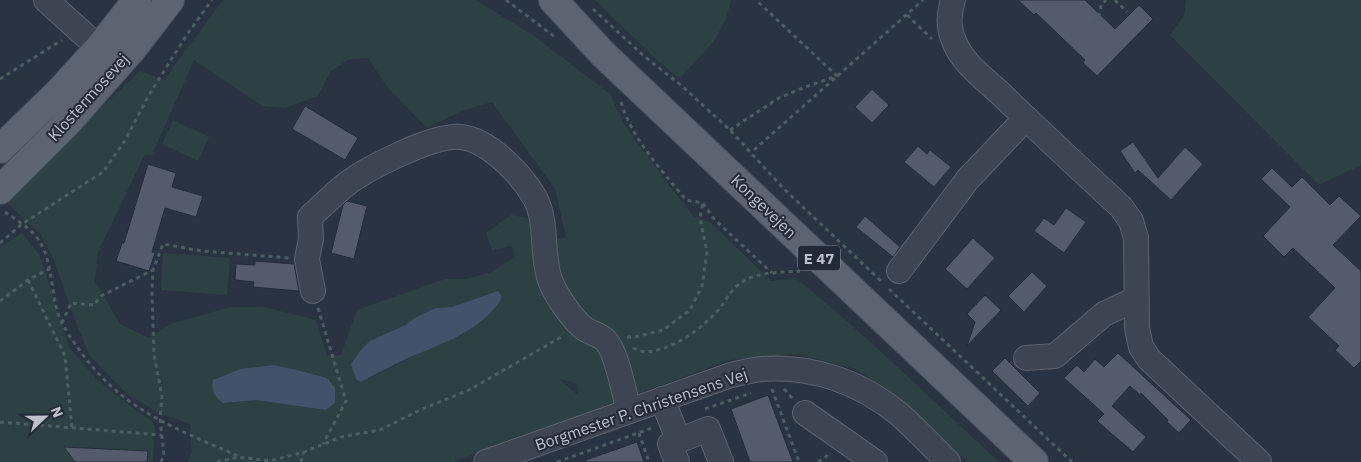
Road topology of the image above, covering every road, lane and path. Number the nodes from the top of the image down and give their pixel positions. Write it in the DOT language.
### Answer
graph roads {
  1 [pos="46,0"];
  2 [pos="137,0"];
  3 [pos="170,0"];
  4 [pos="184,0"];
  5 [pos="212,0"];
  6 [pos="537,0"];
  7 [pos="553,0"];
  8 [pos="563,0"];
  9 [pos="756,0"];
  10 [pos="924,0"];
  11 [pos="953,0"];
  12 [pos="1106,0"];
  13 [pos="1115,0"];
  14 [pos="591,6"];
  15 [pos="1127,12"];
  16 [pos="1093,23"];
  17 [pos="99,48"];
  18 [pos="133,48"];
  19 [pos="603,54"];
  20 [pos="837,76"];
  21 [pos="620,101"];
  22 [pos="1026,118"];
  23 [pos="730,130"];
  24 [pos="0,149"];
  25 [pos="754,150"];
  26 [pos="3,201"];
  27 [pos="703,203"];
  28 [pos="22,224"];
  29 [pos="0,243"];
  30 [pos="307,259"];
  31 [pos="49,269"];
  32 [pos="153,270"];
  33 [pos="805,271"];
  34 [pos="899,271"];
  35 [pos="772,274"];
  36 [pos="28,280"];
  37 [pos="313,291"];
  38 [pos="1136,300"];
  39 [pos="0,301"];
  40 [pos="62,323"];
  41 [pos="584,328"];
  42 [pos="620,337"];
  43 [pos="629,347"];
  44 [pos="1026,358"];
  45 [pos="772,389"];
  46 [pos="662,398"];
  47 [pos="628,411"];
  48 [pos="805,413"];
  49 [pos="160,420"];
  50 [pos="0,422"];
  51 [pos="72,428"];
  52 [pos="639,433"];
  53 [pos="161,435"];
  54 [pos="322,445"];
  55 [pos="678,451"];
  56 [pos="304,452"];
  57 [pos="239,457"];
  58 [pos="161,462"];
  59 [pos="217,462"];
  60 [pos="271,462"];
  61 [pos="301,462"];
  62 [pos="486,462"];
  63 [pos="649,462"];
  64 [pos="721,462"];
  65 [pos="799,462"];
  66 [pos="875,462"];
  67 [pos="948,462"];
  68 [pos="1034,462"];
  69 [pos="1072,462"];
  70 [pos="1260,462"];
  1 -- 17 [label="street"];
  2 -- 17 [label="main road, Klostermosevej"];
  3 -- 18 [label="main road, Klostermosevej"];
  4 -- 18 [label="main road"];
  5 -- 28 [label="path"];
  6 -- 19 [label="main road, Kongevejen / E 47"];
  7 -- 19 [label="main road, Kongevejen / E 47"];
  8 -- 19 [label="main road"];
  9 -- 20 [label="path"];
  10 -- 20 [label="path"];
  11 -- 22 [label="street"];
  12 -- 16 [label="path"];
  13 -- 15 [label="path"];
  14 -- 23 [label="path"];
  17 -- 24 [label="main road, Klostermosevej"];
  18 -- 26 [label="main road, Klostermosevej"];
  19 -- 68 [label="main road, Kongevejen / E 47"];
  20 -- 23 [label="path"];
  20 -- 25 [label="path"];
  21 -- 27 [label="path"];
  22 -- 34 [label="street"];
  22 -- 38 [label="street"];
  23 -- 69 [label="path"];
  26 -- 28 [label="path"];
  27 -- 35 [label="path"];
  27 -- 42 [label="path"];
  28 -- 29 [label="path"];
  28 -- 31 [label="path"];
  30 -- 32 [label="path"];
  30 -- 37 [label="street"];
  30 -- 41 [label="street"];
  31 -- 36 [label="path"];
  31 -- 40 [label="path"];
  32 -- 40 [label="path"];
  32 -- 49 [label="path"];
  33 -- 35 [label="path"];
  35 -- 43 [label="path"];
  36 -- 39 [label="path"];
  36 -- 51 [label="path"];
  37 -- 54 [label="path"];
  38 -- 44 [label="street"];
  38 -- 70 [label="street"];
  40 -- 49 [label="path"];
  41 -- 47 [label="street"];
  41 -- 54 [label="path"];
  45 -- 65 [label="path"];
  46 -- 47 [label="street, Borgmester P. Christensens Vej"];
  46 -- 55 [label="street"];
  46 -- 67 [label="street, Borgmester P. Christensens Vej"];
  47 -- 62 [label="street, Borgmester P. Christensens Vej"];
  48 -- 66 [label="street"];
  49 -- 53 [label="path"];
  49 -- 57 [label="path"];
  50 -- 51 [label="path"];
  51 -- 53 [label="path"];
  52 -- 63 [label="path"];
  53 -- 58 [label="path"];
  54 -- 56 [label="path"];
  55 -- 64 [label="street"];
  56 -- 60 [label="path"];
  56 -- 61 [label="path"];
  57 -- 59 [label="path"];
  57 -- 60 [label="path"];
}
